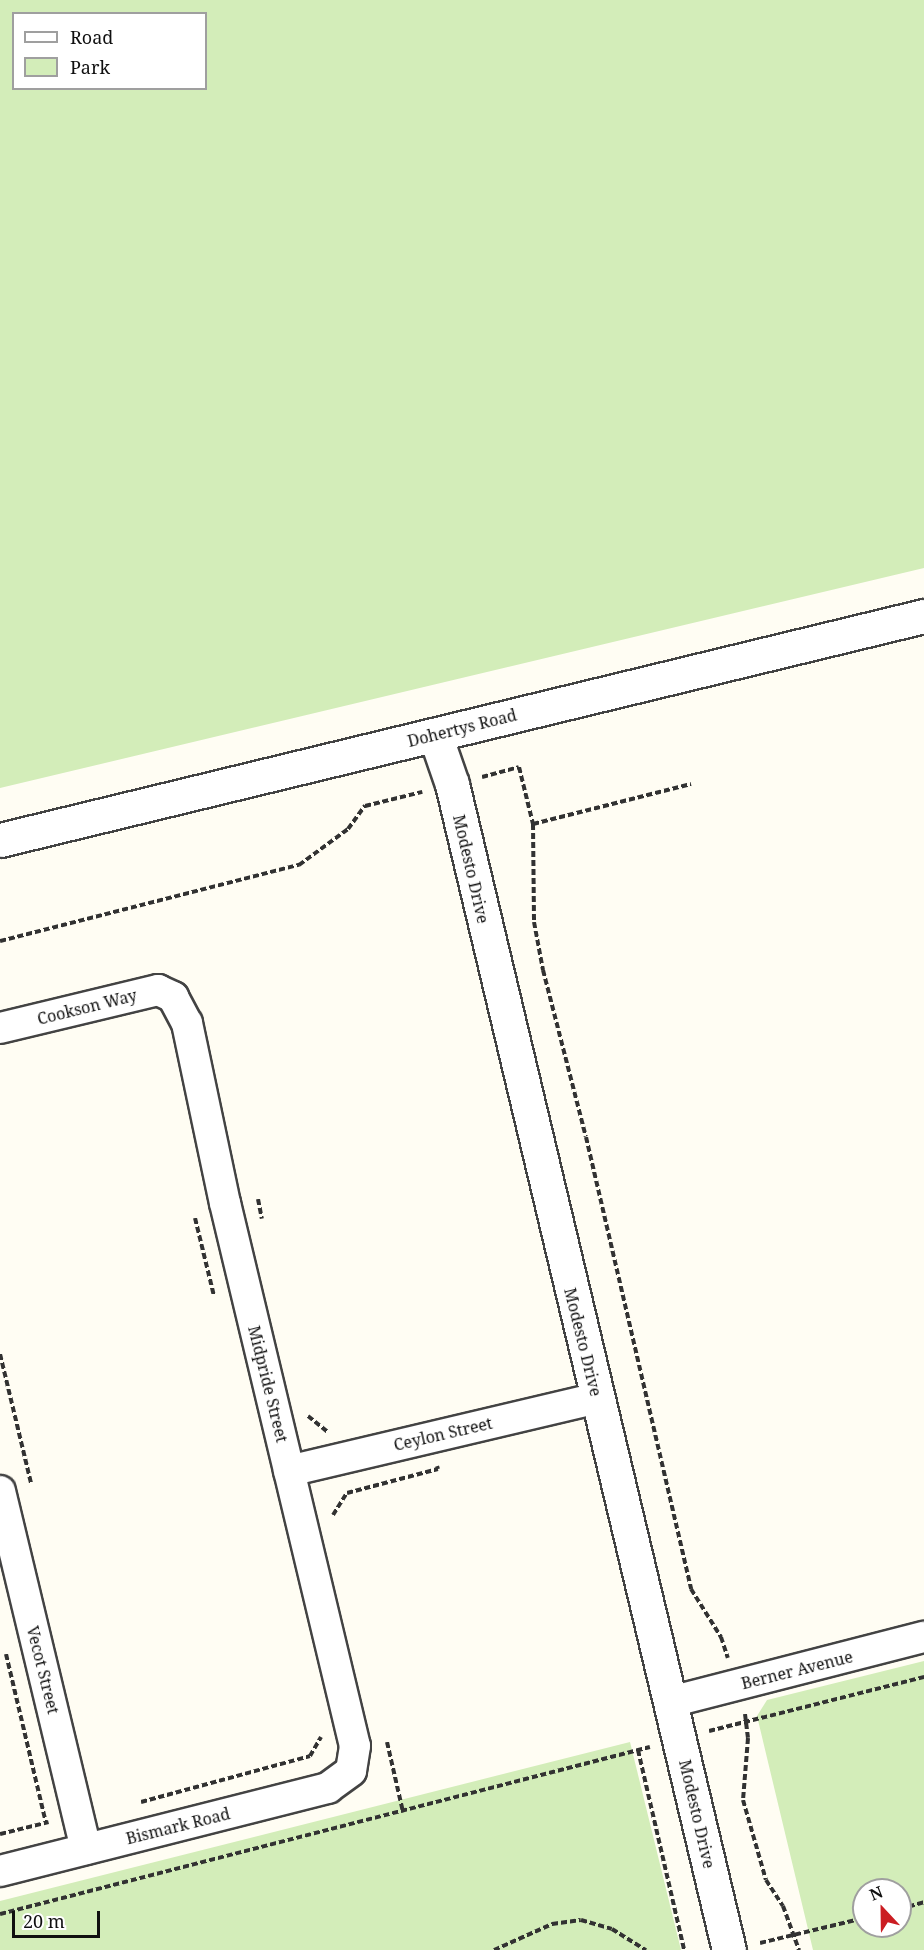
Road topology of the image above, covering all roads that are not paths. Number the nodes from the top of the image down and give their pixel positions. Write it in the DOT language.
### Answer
graph roads {
  1 [pos="924,616"];
  2 [pos="435,735"];
  3 [pos="0,840"];
  4 [pos="174,997"];
  5 [pos="0,1028"];
  6 [pos="597,1398"];
  7 [pos="289,1471"];
  8 [pos="0,1491"];
  9 [pos="924,1637"];
  10 [pos="670,1702"];
  11 [pos="351,1771"];
  12 [pos="86,1850"];
  13 [pos="0,1871"];
  14 [pos="742,1947"];
  1 -- 2 [label="street, Dohertys Road"];
  2 -- 3 [label="street, Dohertys Road"];
  2 -- 6 [label="street, Modesto Drive"];
  4 -- 5 [label="street, Cookson Way"];
  4 -- 7 [label="street, Midpride Street"];
  6 -- 7 [label="street, Ceylon Street"];
  6 -- 10 [label="street, Modesto Drive"];
  7 -- 11 [label="street, Midpride Street"];
  8 -- 12 [label="street, Vecot Street"];
  9 -- 10 [label="street, Berner Avenue"];
  10 -- 14 [label="street, Modesto Drive"];
  11 -- 12 [label="street, Bismark Road"];
  12 -- 13 [label="street, Bismark Road"];
}
